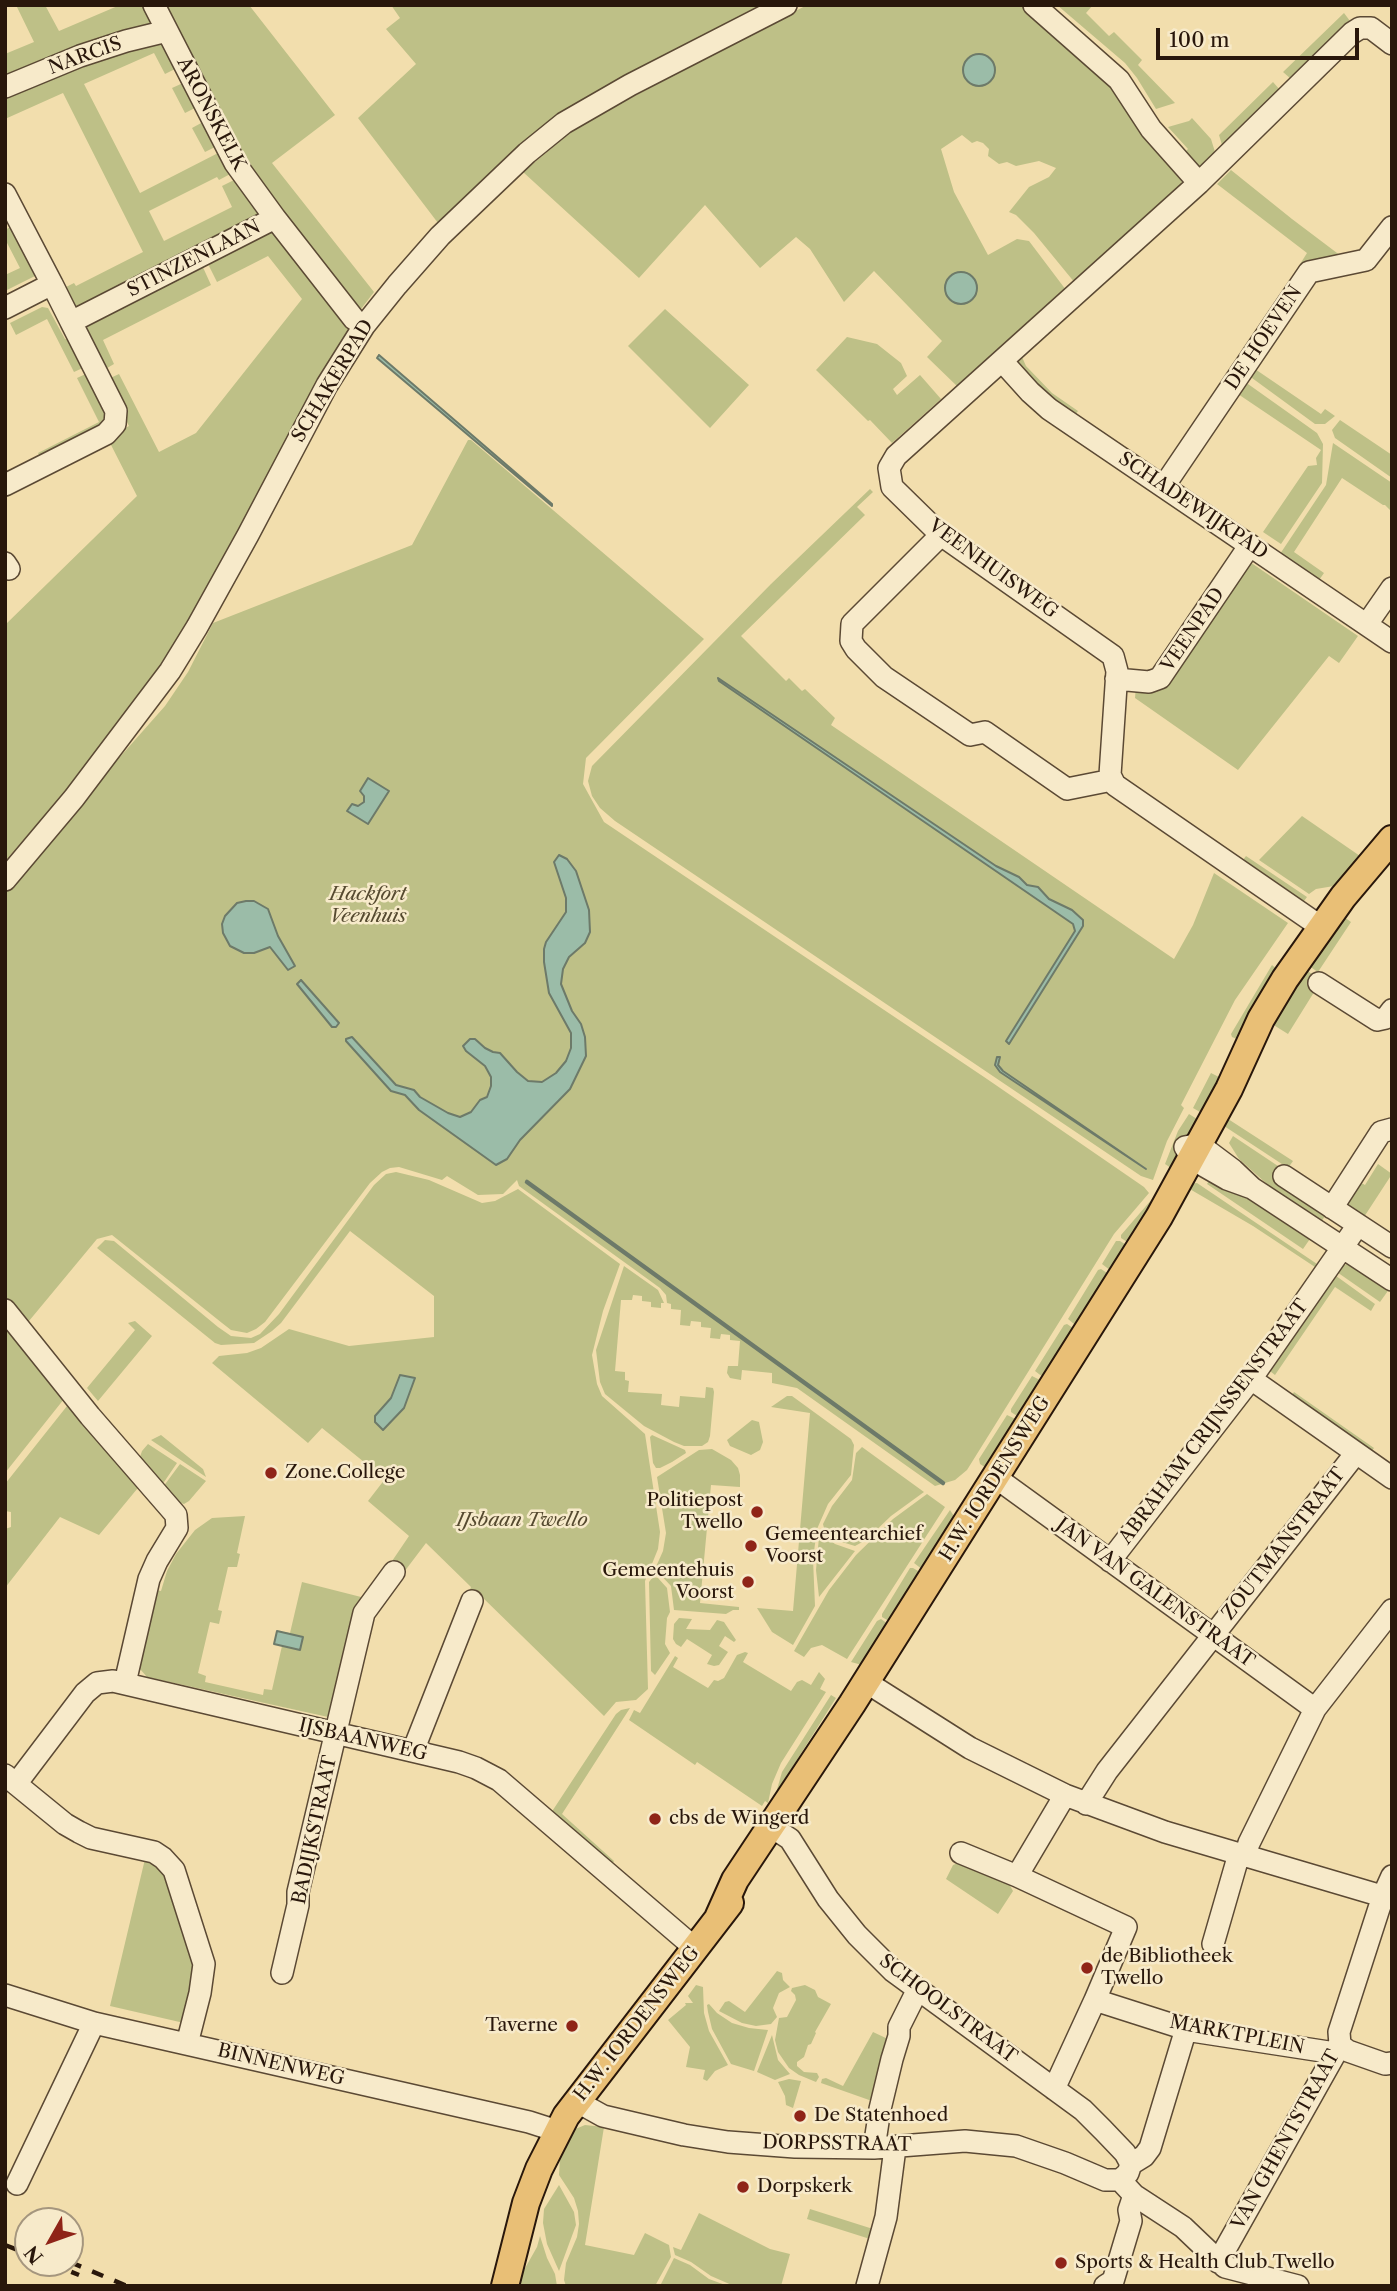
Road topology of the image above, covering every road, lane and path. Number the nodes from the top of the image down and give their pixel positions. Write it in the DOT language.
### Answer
graph roads {
  1 [pos="154,5"];
  2 [pos="786,5"];
  3 [pos="1034,5"];
  4 [pos="167,31"];
  5 [pos="1392,44"];
  6 [pos="5,87"];
  7 [pos="1199,183"];
  8 [pos="5,194"];
  9 [pos="275,218"];
  10 [pos="1392,227"];
  11 [pos="52,284"];
  12 [pos="5,308"];
  13 [pos="71,322"];
  14 [pos="364,326"];
  15 [pos="1002,361"];
  16 [pos="5,485"];
  17 [pos="1164,486"];
  18 [pos="940,535"];
  19 [pos="1250,545"];
  20 [pos="1392,588"];
  21 [pos="1367,625"];
  22 [pos="1392,642"];
  23 [pos="1116,678"];
  24 [pos="1112,780"];
  25 [pos="1392,839"];
  26 [pos="5,880"];
  27 [pos="1321,927"];
  28 [pos="1319,983"];
  29 [pos="1392,1010"];
  30 [pos="1392,1129"];
  31 [pos="1192,1150"];
  32 [pos="1284,1177"];
  33 [pos="1332,1208"];
  34 [pos="1358,1225"];
  35 [pos="1343,1247"];
  36 [pos="1392,1247"];
  37 [pos="1392,1280"];
  38 [pos="5,1310"];
  39 [pos="1251,1379"];
  40 [pos="1356,1453"];
  41 [pos="995,1477"];
  42 [pos="1392,1478"];
  43 [pos="1110,1561"];
  44 [pos="394,1572"];
  45 [pos="472,1601"];
  46 [pos="1392,1610"];
  47 [pos="1213,1635"];
  48 [pos="866,1682"];
  49 [pos="125,1683"];
  50 [pos="1315,1709"];
  51 [pos="336,1734"];
  52 [pos="413,1751"];
  53 [pos="11,1779"];
  54 [pos="1065,1795"];
  55 [pos="1086,1804"];
  56 [pos="774,1829"];
  57 [pos="961,1853"];
  58 [pos="1242,1855"];
  59 [pos="1017,1876"];
  60 [pos="1389,1890"];
  61 [pos="1213,1944"];
  62 [pos="696,1949"];
  63 [pos="282,1973"];
  64 [pos="918,1989"];
  65 [pos="5,1995"];
  66 [pos="1095,2000"];
  67 [pos="94,2023"];
  68 [pos="1186,2029"];
  69 [pos="187,2044"];
  70 [pos="1338,2049"];
  71 [pos="1389,2064"];
  72 [pos="1054,2089"];
  73 [pos="576,2101"];
  74 [pos="557,2131"];
  75 [pos="884,2148"];
  76 [pos="1128,2180"];
  77 [pos="17,2184"];
  78 [pos="1225,2272"];
  79 [pos="505,2286"];
  80 [pos="867,2286"];
  81 [pos="1105,2286"];
  82 [pos="1298,2286"];
  1 -- 4 [label="street, ARONSKELK"];
  2 -- 14 [label="street, SCHAKERPAD"];
  3 -- 7 [label="street"];
  4 -- 6 [label="street, NARCIS"];
  4 -- 9 [label="street, ARONSKELK"];
  5 -- 7 [label="street, VEENHUISWEG"];
  7 -- 15 [label="street, VEENHUISWEG"];
  8 -- 11 [label="street"];
  9 -- 13 [label="street, STINZENLAAN"];
  9 -- 14 [label="street, STINZENLAAN"];
  10 -- 17 [label="street, DE HOEVEN"];
  11 -- 12 [label="street"];
  11 -- 13 [label="street"];
  13 -- 16 [label="street"];
  14 -- 26 [label="street, SCHAKERPAD"];
  15 -- 17 [label="street, SCHADEWIJKPAD"];
  15 -- 18 [label="street, VEENHUISWEG"];
  17 -- 19 [label="street, SCHADEWIJKPAD"];
  18 -- 23 [label="street, VEENHUISWEG"];
  18 -- 24 [label="street"];
  19 -- 21 [label="street, SCHADEWIJKPAD"];
  19 -- 23 [label="street, VEENPAD"];
  20 -- 21 [label="street"];
  21 -- 22 [label="street, SCHADEWIJKPAD"];
  23 -- 24 [label="street, VEENHUISWEG"];
  24 -- 27 [label="street"];
  25 -- 27 [label="main road, H.W. IORDENSWEG"];
  27 -- 31 [label="main road, H.W. IORDENSWEG"];
  28 -- 29 [label="street"];
  30 -- 33 [label="street"];
  31 -- 35 [label="street"];
  31 -- 41 [label="main road, H.W. IORDENSWEG"];
  32 -- 33 [label="street"];
  33 -- 34 [label="street"];
  34 -- 35 [label="street, ABRAHAM CRIJNSSENSTRAAT"];
  34 -- 36 [label="street"];
  35 -- 37 [label="street"];
  35 -- 39 [label="street, ABRAHAM CRIJNSSENSTRAAT"];
  38 -- 49 [label="street"];
  39 -- 40 [label="street"];
  39 -- 43 [label="street, ABRAHAM CRIJNSSENSTRAAT"];
  40 -- 42 [label="street"];
  40 -- 47 [label="street, ZOUTMANSTRAAT"];
  41 -- 43 [label="street, JAN VAN GALENSTRAAT"];
  41 -- 48 [label="main road, H.W. IORDENSWEG"];
  43 -- 47 [label="street, JAN VAN GALENSTRAAT"];
  44 -- 51 [label="street, BADIJKSTRAAT"];
  45 -- 52 [label="street"];
  46 -- 50 [label="street"];
  47 -- 50 [label="street, JAN VAN GALENSTRAAT"];
  47 -- 55 [label="street, ZOUTMANSTRAAT"];
  48 -- 54 [label="street"];
  48 -- 56 [label="main road, H.W. IORDENSWEG"];
  49 -- 51 [label="street, IJSBAANWEG"];
  49 -- 53 [label="street, IJSBAANWEG"];
  50 -- 58 [label="street"];
  51 -- 52 [label="street, IJSBAANWEG"];
  51 -- 63 [label="street, BADIJKSTRAAT"];
  52 -- 62 [label="street, IJSBAANWEG"];
  53 -- 69 [label="street, IJSBAANWEG"];
  54 -- 55 [label="street"];
  54 -- 59 [label="street"];
  55 -- 58 [label="street"];
  56 -- 62 [label="main road, H.W. IORDENSWEG"];
  56 -- 64 [label="street, SCHOOLSTRAAT"];
  57 -- 59 [label="street"];
  58 -- 60 [label="street"];
  58 -- 61 [label="street"];
  59 -- 66 [label="street"];
  60 -- 70 [label="street, VAN GHENTSTRAAT"];
  62 -- 73 [label="main road, H.W. IORDENSWEG"];
  64 -- 72 [label="street, SCHOOLSTRAAT"];
  64 -- 75 [label="street"];
  65 -- 67 [label="street, BINNENWEG"];
  66 -- 68 [label="street, MARKTPLEIN"];
  66 -- 72 [label="street"];
  67 -- 69 [label="street, BINNENWEG"];
  67 -- 77 [label="street"];
  68 -- 70 [label="street, MARKTPLEIN"];
  68 -- 76 [label="street"];
  69 -- 74 [label="street, BINNENWEG"];
  70 -- 71 [label="street, MARKTPLEIN"];
  70 -- 78 [label="street, VAN GHENTSTRAAT"];
  72 -- 76 [label="street, SCHOOLSTRAAT"];
  73 -- 74 [label="main road, H.W. IORDENSWEG"];
  73 -- 75 [label="street, DORPSSTRAAT"];
  74 -- 79 [label="main road, H.W. IORDENSWEG"];
  75 -- 76 [label="street, DORPSSTRAAT"];
  75 -- 80 [label="street"];
  76 -- 78 [label="street, DORPSSTRAAT"];
  76 -- 81 [label="street"];
  78 -- 82 [label="street"];
}
